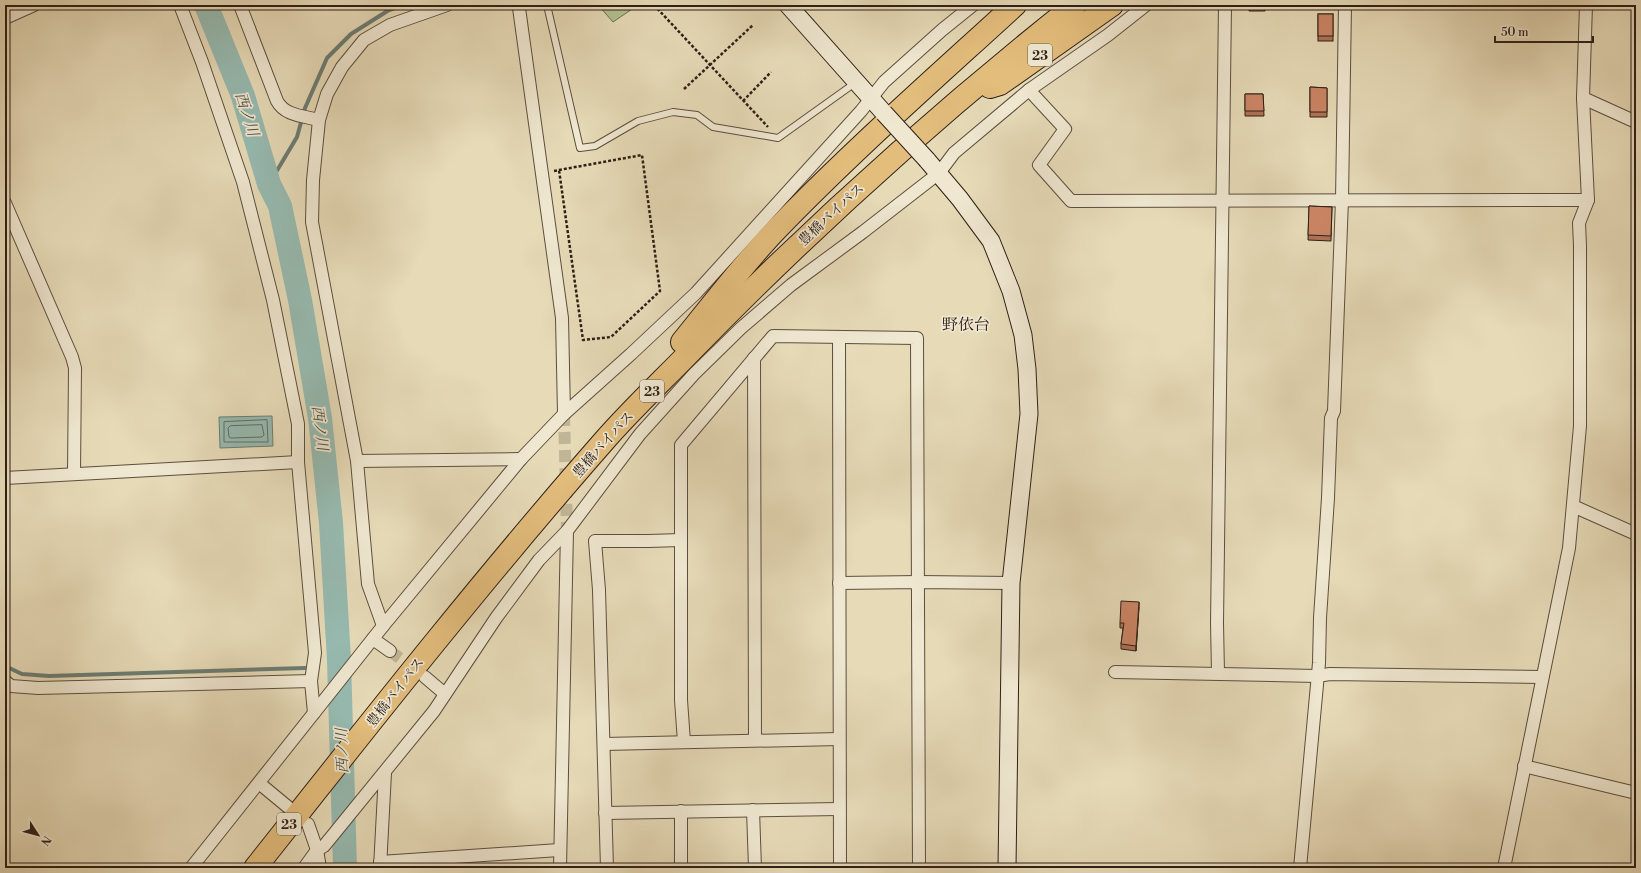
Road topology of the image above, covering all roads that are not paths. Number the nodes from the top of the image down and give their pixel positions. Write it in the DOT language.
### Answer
graph roads {
  1 [pos="34,5"];
  2 [pos="180,5"];
  3 [pos="240,5"];
  4 [pos="447,5"];
  5 [pos="517,5"];
  6 [pos="547,5"];
  7 [pos="788,5"];
  8 [pos="973,5"];
  9 [pos="1015,5"];
  10 [pos="1075,5"];
  11 [pos="1112,5"];
  12 [pos="1146,5"];
  13 [pos="1225,5"];
  14 [pos="1345,5"];
  15 [pos="1586,5"];
  16 [pos="5,18"];
  17 [pos="856,82"];
  18 [pos="1029,90"];
  19 [pos="964,95"];
  20 [pos="1583,98"];
  21 [pos="871,99"];
  22 [pos="319,120"];
  23 [pos="1636,122"];
  24 [pos="939,173"];
  25 [pos="1222,200"];
  26 [pos="1342,200"];
  27 [pos="1588,200"];
  28 [pos="5,203"];
  29 [pos="839,337"];
  30 [pos="754,358"];
  31 [pos="564,414"];
  32 [pos="606,439"];
  33 [pos="521,459"];
  34 [pos="357,461"];
  35 [pos="298,462"];
  36 [pos="74,474"];
  37 [pos="5,478"];
  38 [pos="1574,506"];
  39 [pos="567,530"];
  40 [pos="1636,534"];
  41 [pos="681,540"];
  42 [pos="919,582"];
  43 [pos="1011,583"];
  44 [pos="839,584"];
  45 [pos="383,626"];
  46 [pos="373,639"];
  47 [pos="390,651"];
  48 [pos="1115,672"];
  49 [pos="1218,673"];
  50 [pos="1317,676"];
  51 [pos="1542,676"];
  52 [pos="425,677"];
  53 [pos="311,681"];
  54 [pos="5,682"];
  55 [pos="445,694"];
  56 [pos="314,713"];
  57 [pos="839,739"];
  58 [pos="755,740"];
  59 [pos="684,742"];
  60 [pos="604,744"];
  61 [pos="1524,766"];
  62 [pos="382,777"];
  63 [pos="259,783"];
  64 [pos="1636,793"];
  65 [pos="288,807"];
  66 [pos="839,809"];
  67 [pos="753,810"];
  68 [pos="681,811"];
  69 [pos="605,814"];
  70 [pos="308,824"];
  71 [pos="321,848"];
  72 [pos="559,850"];
  73 [pos="380,865"];
  74 [pos="191,868"];
  75 [pos="255,868"];
  76 [pos="304,868"];
  77 [pos="320,868"];
  78 [pos="560,868"];
  79 [pos="607,868"];
  80 [pos="681,868"];
  81 [pos="755,868"];
  82 [pos="840,868"];
  83 [pos="919,868"];
  84 [pos="1007,868"];
  85 [pos="1300,868"];
  86 [pos="1504,868"];
  1 -- 16 [label="street"];
  2 -- 35 [label="street"];
  3 -- 22 [label="street"];
  4 -- 22 [label="street"];
  5 -- 31 [label="street"];
  6 -- 17 [label="lane"];
  7 -- 17 [label="street"];
  8 -- 21 [label="street"];
  9 -- 32 [label="highway, 23"];
  10 -- 19 [label="highway, 豊橋バイパス / 23"];
  11 -- 19 [label="highway, 23"];
  12 -- 18 [label="street"];
  13 -- 25 [label="street"];
  14 -- 26 [label="street"];
  15 -- 20 [label="street"];
  17 -- 21 [label="street"];
  18 -- 24 [label="street"];
  18 -- 25 [label="street"];
  19 -- 32 [label="highway, 豊橋バイパス / 23"];
  20 -- 23 [label="street"];
  20 -- 27 [label="street"];
  21 -- 24 [label="street, bridge"];
  21 -- 31 [label="street"];
  22 -- 34 [label="street"];
  24 -- 39 [label="street"];
  24 -- 43 [label="street"];
  25 -- 26 [label="street"];
  25 -- 49 [label="street"];
  26 -- 27 [label="street"];
  26 -- 50 [label="street"];
  27 -- 38 [label="street"];
  28 -- 36 [label="street"];
  29 -- 30 [label="street"];
  29 -- 42 [label="street"];
  29 -- 44 [label="street"];
  30 -- 41 [label="street"];
  30 -- 58 [label="street"];
  31 -- 33 [label="street"];
  32 -- 75 [label="highway, 豊橋バイパス / 23"];
  33 -- 34 [label="street"];
  33 -- 45 [label="street"];
  34 -- 45 [label="street"];
  35 -- 36 [label="street"];
  35 -- 53 [label="street"];
  36 -- 37 [label="street"];
  38 -- 40 [label="street"];
  38 -- 51 [label="street"];
  39 -- 55 [label="street"];
  39 -- 72 [label="street"];
  41 -- 59 [label="street"];
  41 -- 60 [label="street"];
  42 -- 43 [label="street"];
  42 -- 44 [label="street"];
  42 -- 83 [label="street"];
  43 -- 84 [label="street"];
  44 -- 57 [label="street"];
  45 -- 46 [label="street"];
  46 -- 47 [label="street"];
  46 -- 56 [label="street"];
  48 -- 49 [label="street"];
  49 -- 50 [label="street"];
  50 -- 51 [label="street"];
  50 -- 85 [label="street"];
  51 -- 61 [label="street"];
  52 -- 55 [label="street"];
  53 -- 54 [label="street"];
  53 -- 56 [label="street"];
  55 -- 62 [label="street"];
  56 -- 63 [label="street"];
  57 -- 58 [label="street"];
  57 -- 66 [label="street"];
  58 -- 59 [label="street"];
  59 -- 60 [label="street"];
  60 -- 69 [label="street"];
  61 -- 64 [label="street"];
  61 -- 86 [label="street"];
  62 -- 71 [label="street"];
  62 -- 73 [label="street"];
  63 -- 65 [label="street"];
  63 -- 74 [label="street"];
  66 -- 67 [label="street"];
  66 -- 82 [label="street"];
  67 -- 68 [label="street"];
  67 -- 81 [label="street"];
  68 -- 69 [label="street"];
  68 -- 80 [label="street"];
  69 -- 79 [label="street"];
  70 -- 71 [label="street"];
  71 -- 76 [label="street"];
  71 -- 77 [label="street"];
  72 -- 73 [label="street"];
  72 -- 78 [label="street"];
}
